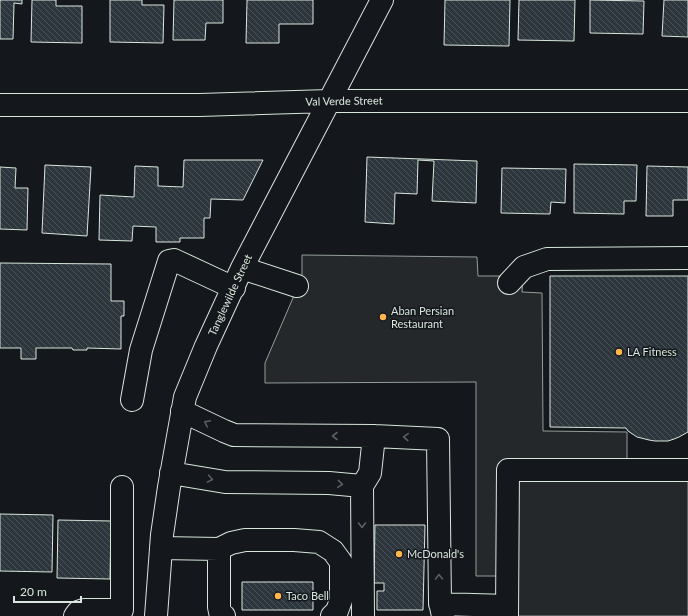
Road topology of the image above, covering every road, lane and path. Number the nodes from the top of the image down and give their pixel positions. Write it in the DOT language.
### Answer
graph roads {
  1 [pos="382,0"];
  2 [pos="329,101"];
  3 [pos="688,101"];
  4 [pos="0,105"];
  5 [pos="688,258"];
  6 [pos="242,268"];
  7 [pos="509,283"];
  8 [pos="297,286"];
  9 [pos="234,288"];
  10 [pos="132,400"];
  11 [pos="182,411"];
  12 [pos="374,436"];
  13 [pos="688,470"];
  14 [pos="171,473"];
  15 [pos="362,486"];
  16 [pos="122,487"];
  17 [pos="161,548"];
  18 [pos="219,549"];
  19 [pos="122,610"];
  20 [pos="442,610"];
  21 [pos="507,611"];
  22 [pos="156,615"];
  23 [pos="75,616"];
  24 [pos="224,616"];
  25 [pos="332,616"];
  26 [pos="363,616"];
  1 -- 2 [label="street, Tanglewilde Street"];
  2 -- 3 [label="street, Val Verde Street"];
  2 -- 4 [label="street, Val Verde Street"];
  2 -- 6 [label="street, Tanglewilde Street"];
  5 -- 7 [label="street"];
  6 -- 8 [label="street"];
  6 -- 9 [label="street, Tanglewilde Street"];
  9 -- 10 [label="street"];
  9 -- 11 [label="street, Tanglewilde Street"];
  12 -- 11 [label="street, one-way"];
  11 -- 14 [label="street, Tanglewilde Street"];
  12 -- 15 [label="street"];
  20 -- 12 [label="street, one-way"];
  13 -- 21 [label="street"];
  14 -- 15 [label="street, one-way"];
  14 -- 17 [label="street, Tanglewilde Street"];
  15 -- 26 [label="street, one-way"];
  16 -- 19 [label="street"];
  17 -- 18 [label="street"];
  17 -- 22 [label="street, Tanglewilde Street"];
  18 -- 24 [label="street"];
  18 -- 25 [label="street"];
  19 -- 22 [label="street"];
  19 -- 23 [label="street"];
  20 -- 21 [label="street"];
}
